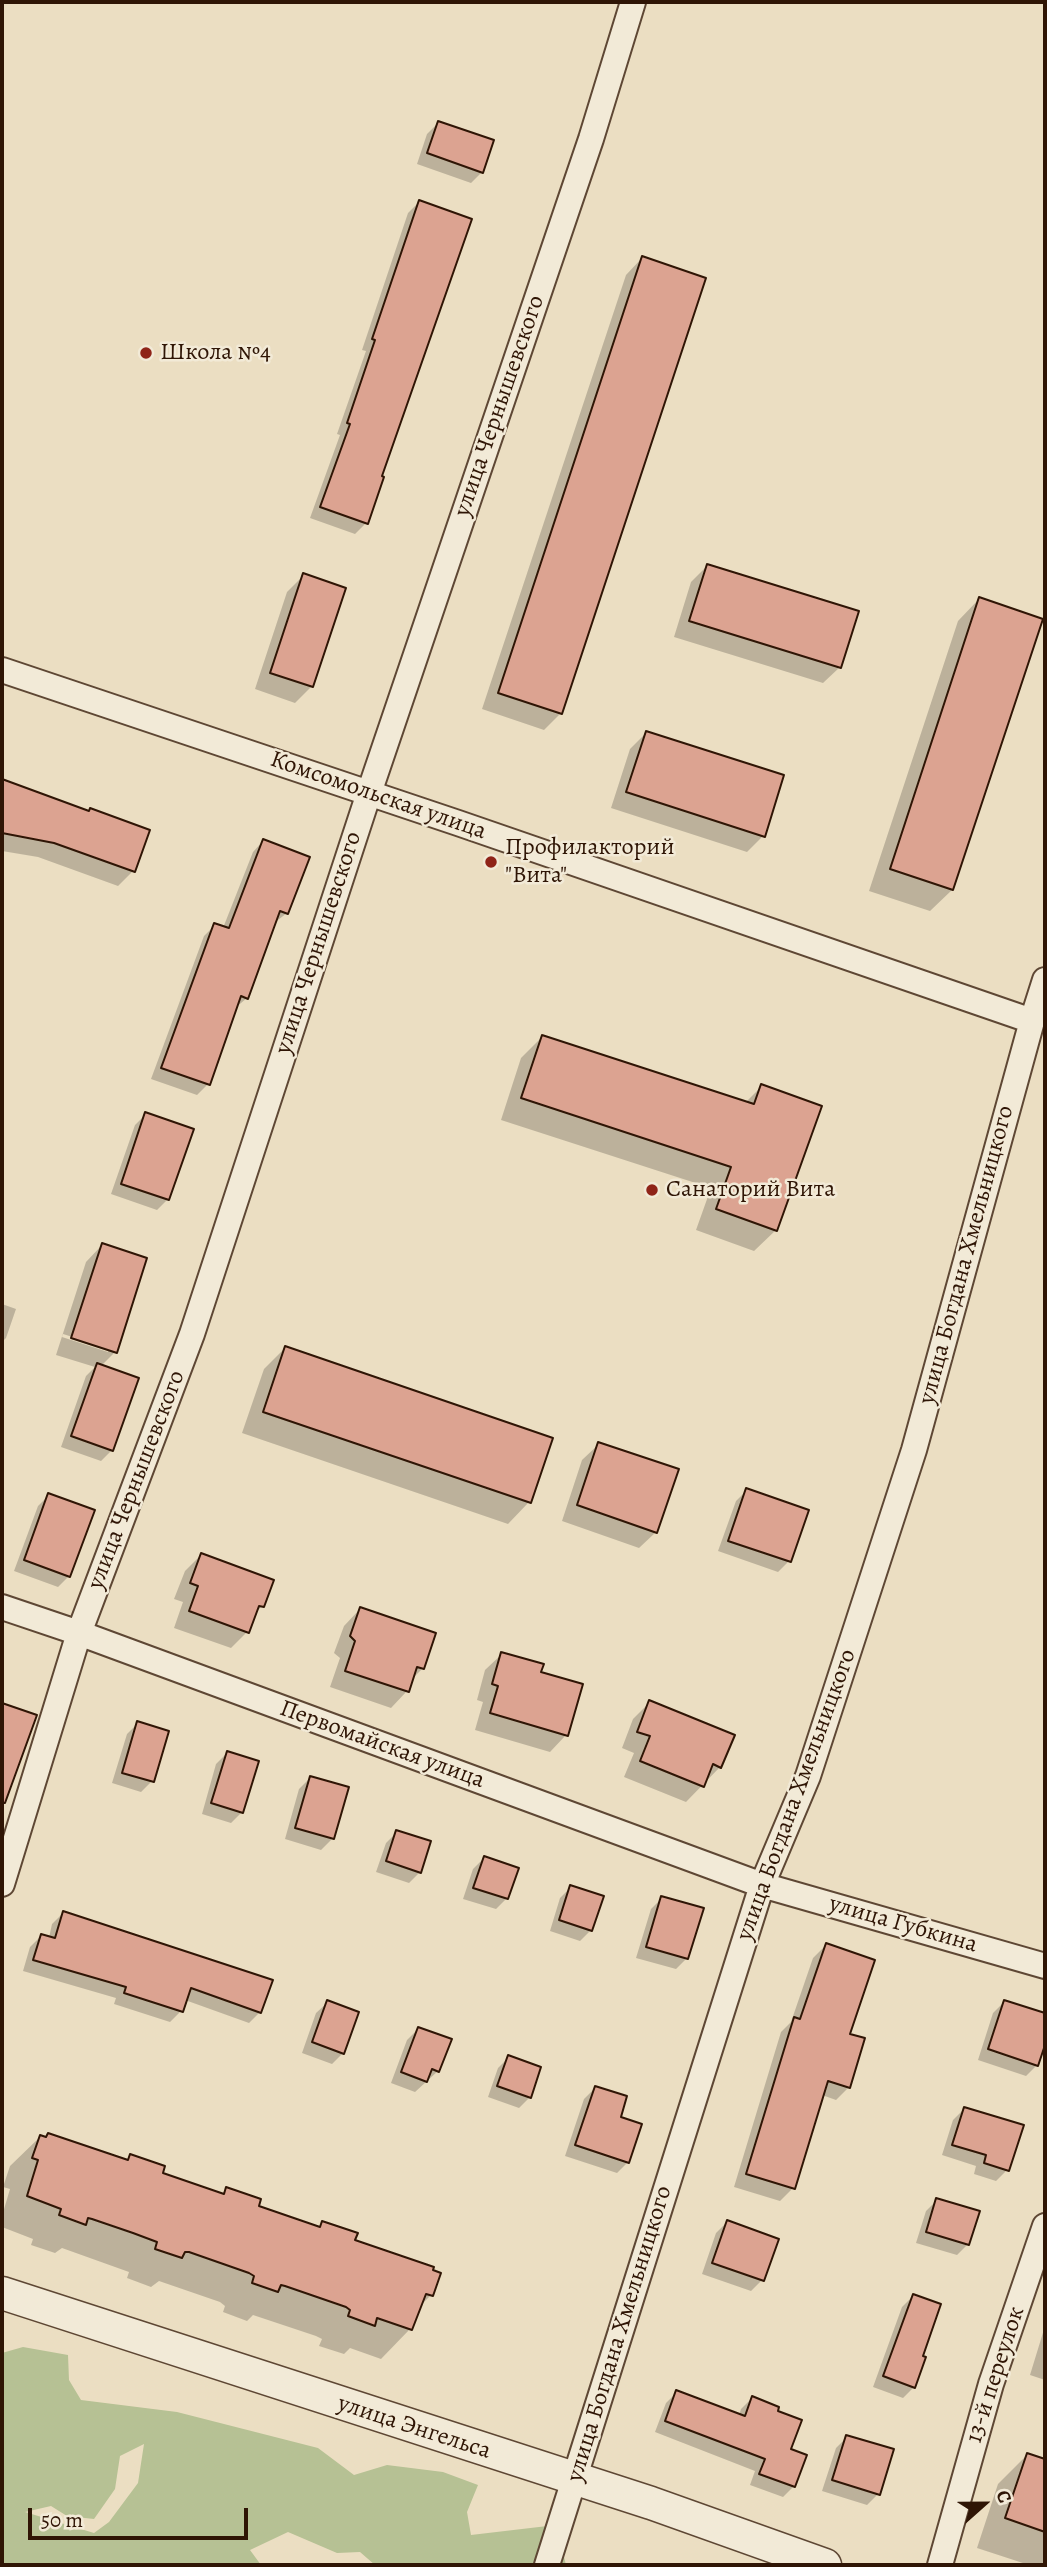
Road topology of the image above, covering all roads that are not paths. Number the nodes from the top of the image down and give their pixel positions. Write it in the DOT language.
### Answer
graph roads {
  1 [pos="633,2"];
  2 [pos="2,670"];
  3 [pos="369,793"];
  4 [pos="1045,980"];
  5 [pos="1032,1021"];
  6 [pos="2,1607"];
  7 [pos="79,1633"];
  8 [pos="2,1884"];
  9 [pos="762,1885"];
  10 [pos="1045,1966"];
  11 [pos="1045,2226"];
  12 [pos="2,2293"];
  13 [pos="575,2481"];
  14 [pos="547,2565"];
  15 [pos="825,2565"];
  16 [pos="940,2565"];
  1 -- 3 [label="street, улица Чернышевского"];
  2 -- 3 [label="street, Комсомольская улица"];
  3 -- 5 [label="street, Комсомольская улица"];
  3 -- 7 [label="street, улица Чернышевского"];
  4 -- 5 [label="street, улица Богдана Хмельницкого"];
  5 -- 9 [label="street, улица Богдана Хмельницкого"];
  6 -- 7 [label="street, Первомайская улица"];
  7 -- 8 [label="street, улица Чернышевского"];
  7 -- 9 [label="street, Первомайская улица"];
  9 -- 10 [label="street, улица Губкина"];
  9 -- 13 [label="street, улица Богдана Хмельницкого"];
  11 -- 16 [label="street, 13-й переулок"];
  12 -- 13 [label="street, улица Энгельса"];
  13 -- 14 [label="street, улица Богдана Хмельницкого"];
  13 -- 15 [label="street, улица Энгельса"];
}
